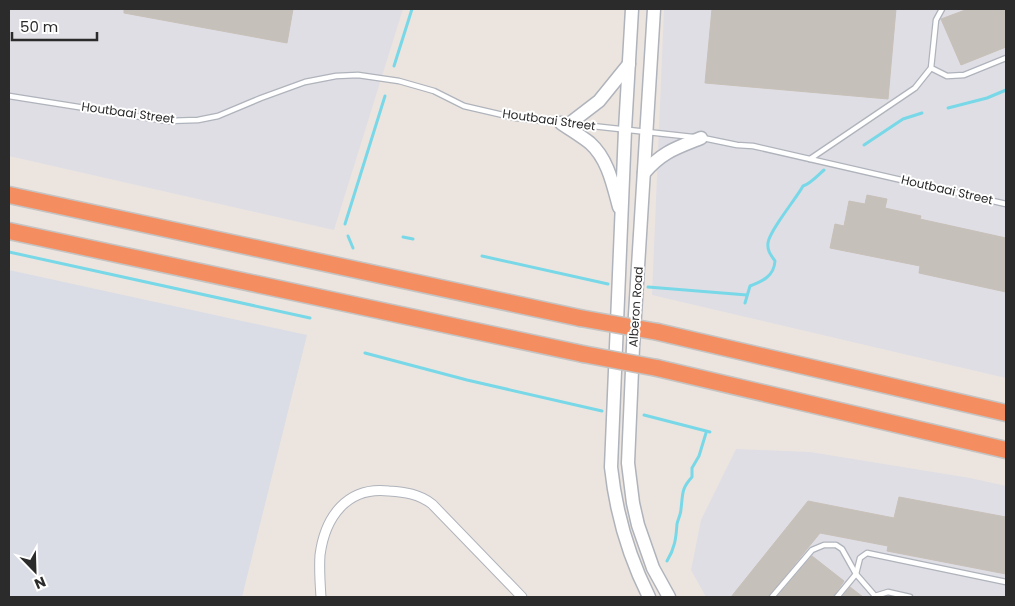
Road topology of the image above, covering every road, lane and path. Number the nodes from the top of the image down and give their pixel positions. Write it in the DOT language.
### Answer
graph roads {
  1 [pos="632,9"];
  2 [pos="654,9"];
  3 [pos="942,9"];
  4 [pos="1006,58"];
  5 [pos="630,63"];
  6 [pos="931,68"];
  7 [pos="9,96"];
  8 [pos="565,123"];
  9 [pos="625,130"];
  10 [pos="647,132"];
  11 [pos="701,138"];
  12 [pos="810,159"];
  13 [pos="644,173"];
  14 [pos="9,195"];
  15 [pos="1006,204"];
  16 [pos="622,216"];
  17 [pos="9,231"];
  18 [pos="1006,412"];
  19 [pos="1006,450"];
  20 [pos="856,574"];
  21 [pos="1006,582"];
  22 [pos="321,597"];
  23 [pos="522,597"];
  24 [pos="649,597"];
  25 [pos="669,597"];
  26 [pos="772,597"];
  27 [pos="837,597"];
  28 [pos="875,597"];
  29 [pos="910,597"];
  1 -- 5 [label="main road, Alberon Road"];
  2 -- 10 [label="main road, Alberon Road"];
  3 -- 6 [label="lane"];
  4 -- 6 [label="lane"];
  5 -- 8 [label="main road"];
  5 -- 9 [label="main road, Alberon Road"];
  6 -- 12 [label="lane"];
  7 -- 8 [label="lane, Houtbaai Street"];
  8 -- 9 [label="lane, Houtbaai Street"];
  8 -- 16 [label="main road"];
  9 -- 10 [label="lane, Houtbaai Street"];
  9 -- 16 [label="main road, Alberon Road"];
  10 -- 11 [label="lane, Houtbaai Street"];
  10 -- 13 [label="main road, Alberon Road"];
  11 -- 12 [label="lane, Houtbaai Street"];
  11 -- 13 [label="main road"];
  12 -- 15 [label="lane, Houtbaai Street"];
  13 -- 25 [label="main road, Alberon Road"];
  14 -- 18 [label="highway, bridge"];
  16 -- 24 [label="main road, Alberon Road"];
  17 -- 19 [label="highway, bridge"];
  20 -- 21 [label="lane"];
  20 -- 26 [label="lane"];
  20 -- 27 [label="lane"];
  20 -- 28 [label="lane"];
  22 -- 23 [label="street"];
  28 -- 29 [label="lane"];
}
